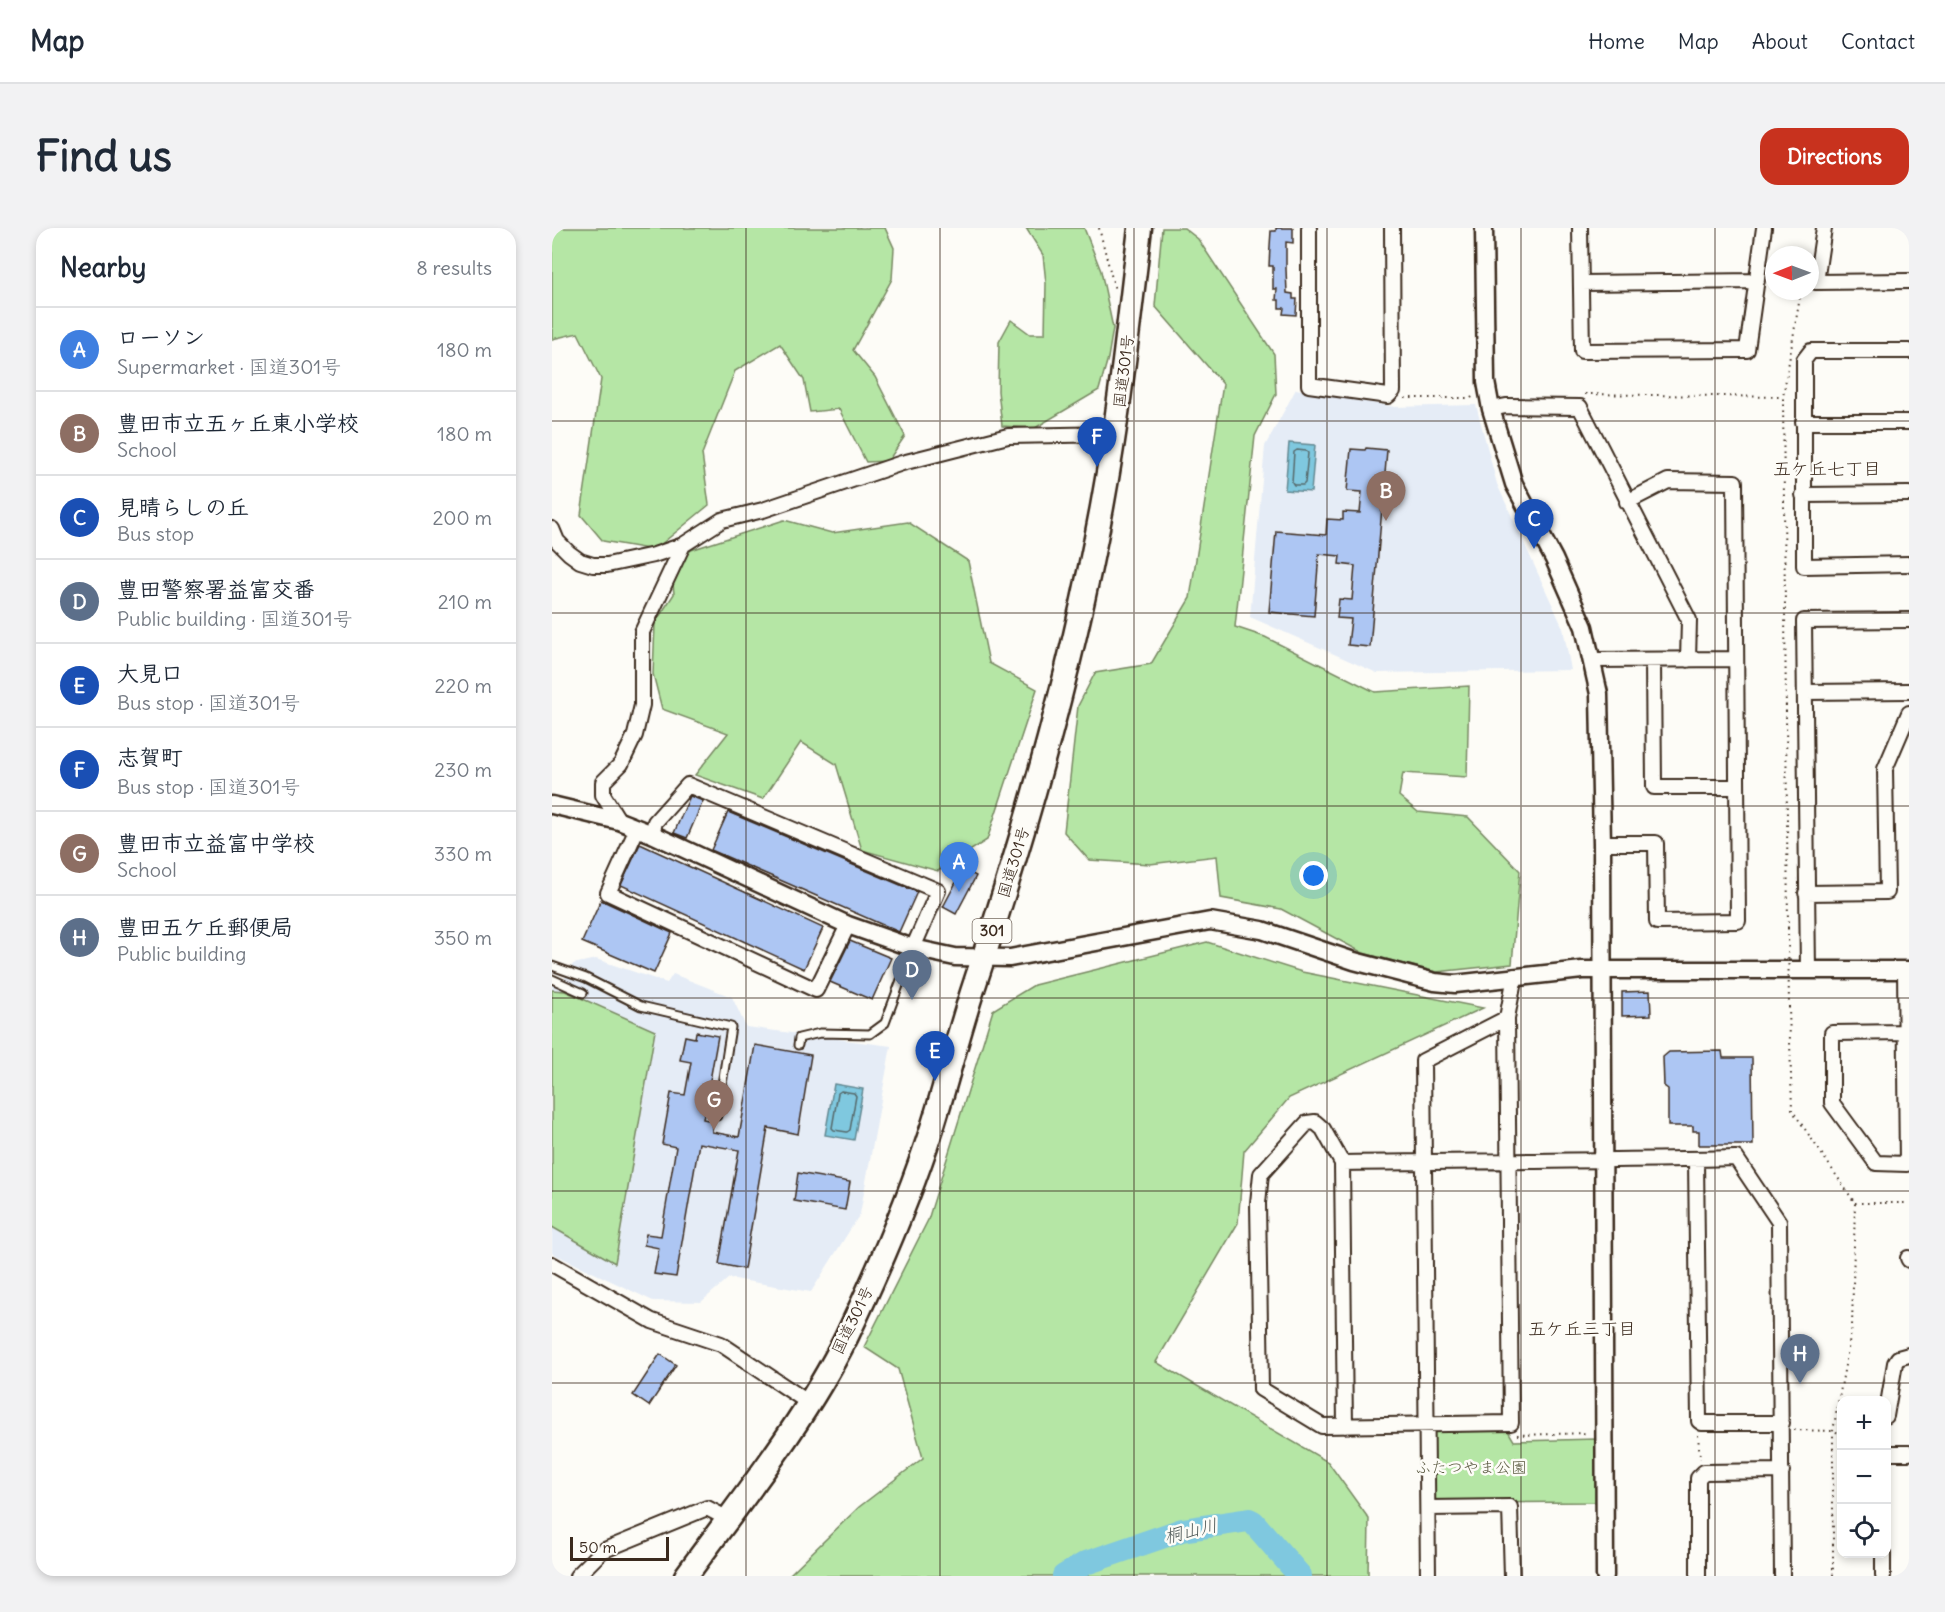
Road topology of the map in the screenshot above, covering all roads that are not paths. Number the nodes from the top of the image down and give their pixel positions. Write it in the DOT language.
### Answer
graph roads {
  1 [pos="1140,228"];
  2 [pos="1309,228"];
  3 [pos="1392,228"];
  4 [pos="1484,228"];
  5 [pos="1580,228"];
  6 [pos="1764,228"];
  7 [pos="1824,228"];
  8 [pos="1757,281"];
  9 [pos="1909,281"];
  10 [pos="1581,283"];
  11 [pos="1909,351"];
  12 [pos="1491,409"];
  13 [pos="1803,422"];
  14 [pos="1909,422"];
  15 [pos="1114,434"];
  16 [pos="1909,494"];
  17 [pos="1803,495"];
  18 [pos="1627,502"];
  19 [pos="552,529"];
  20 [pos="683,545"];
  21 [pos="1909,564"];
  22 [pos="1909,620"];
  23 [pos="1736,659"];
  24 [pos="1592,660"];
  25 [pos="1653,660"];
  26 [pos="1688,660"];
  27 [pos="1909,691"];
  28 [pos="1805,692"];
  29 [pos="1909,713"];
  30 [pos="1736,787"];
  31 [pos="552,805"];
  32 [pos="619,821"];
  33 [pos="644,831"];
  34 [pos="1602,843"];
  35 [pos="1806,893"];
  36 [pos="848,925"];
  37 [pos="913,948"];
  38 [pos="984,958"];
  39 [pos="552,966"];
  40 [pos="1808,970"];
  41 [pos="1907,970"];
  42 [pos="1602,971"];
  43 [pos="1515,976"];
  44 [pos="552,979"];
  45 [pos="583,993"];
  46 [pos="1507,1018"];
  47 [pos="1906,1032"];
  48 [pos="798,1045"];
  49 [pos="1908,1106"];
  50 [pos="717,1116"];
  51 [pos="1696,1159"];
  52 [pos="1426,1161"];
  53 [pos="1509,1161"];
  54 [pos="1602,1161"];
  55 [pos="1342,1163"];
  56 [pos="552,1264"];
  57 [pos="1909,1355"];
  58 [pos="1890,1396"];
  59 [pos="809,1403"];
  60 [pos="1426,1425"];
  61 [pos="1345,1426"];
  62 [pos="1782,1427"];
  63 [pos="1891,1453"];
  64 [pos="1909,1453"];
  65 [pos="1782,1471"];
  66 [pos="1428,1508"];
  67 [pos="728,1519"];
  68 [pos="1883,1558"];
  69 [pos="577,1576"];
  70 [pos="686,1576"];
  71 [pos="1428,1576"];
  72 [pos="1512,1576"];
  73 [pos="1605,1576"];
  74 [pos="1698,1576"];
  75 [pos="1782,1576"];
  76 [pos="1883,1576"];
  1 -- 15 [label="highway, 国道301号 / 301"];
  2 -- 3 [label="street"];
  4 -- 12 [label="street"];
  5 -- 10 [label="street"];
  6 -- 8 [label="street"];
  7 -- 9 [label="street"];
  8 -- 10 [label="street"];
  8 -- 10 [label="street"];
  11 -- 13 [label="street"];
  12 -- 18 [label="street"];
  12 -- 24 [label="street"];
  13 -- 14 [label="street"];
  13 -- 17 [label="street"];
  15 -- 20 [label="street"];
  15 -- 38 [label="highway, 国道301号 / 301"];
  16 -- 17 [label="street"];
  17 -- 21 [label="street"];
  18 -- 23 [label="street"];
  18 -- 26 [label="street"];
  19 -- 20 [label="street"];
  20 -- 32 [label="street"];
  22 -- 28 [label="street"];
  23 -- 26 [label="street"];
  23 -- 30 [label="street"];
  24 -- 25 [label="street"];
  24 -- 34 [label="street"];
  25 -- 26 [label="street"];
  25 -- 30 [label="street"];
  27 -- 28 [label="street"];
  28 -- 35 [label="street"];
  29 -- 35 [label="street"];
  30 -- 34 [label="street"];
  31 -- 32 [label="street"];
  32 -- 33 [label="street"];
  33 -- 36 [label="street"];
  33 -- 36 [label="street"];
  33 -- 37 [label="street"];
  34 -- 42 [label="street"];
  35 -- 40 [label="street"];
  36 -- 37 [label="street"];
  37 -- 38 [label="street"];
  37 -- 48 [label="lane"];
  38 -- 43 [label="street"];
  38 -- 59 [label="highway, 国道301号 / 301"];
  39 -- 50 [label="lane"];
  40 -- 41 [label="street"];
  40 -- 42 [label="street"];
  41 -- 47 [label="street"];
  42 -- 43 [label="street"];
  42 -- 54 [label="street"];
  43 -- 46 [label="street"];
  44 -- 45 [label="lane"];
  46 -- 52 [label="street"];
  46 -- 53 [label="street"];
  47 -- 49 [label="street"];
  47 -- 49 [label="street"];
  51 -- 54 [label="street"];
  51 -- 62 [label="street"];
  51 -- 62 [label="street"];
  52 -- 53 [label="street"];
  52 -- 55 [label="street"];
  52 -- 60 [label="street"];
  53 -- 54 [label="street"];
  53 -- 60 [label="street"];
  54 -- 73 [label="street"];
  55 -- 61 [label="street"];
  55 -- 61 [label="street"];
  56 -- 59 [label="street"];
  57 -- 58 [label="street"];
  59 -- 67 [label="highway, 国道301号 / 301"];
  60 -- 61 [label="street"];
  60 -- 66 [label="street"];
  62 -- 65 [label="street"];
  63 -- 64 [label="street"];
  65 -- 74 [label="street"];
  65 -- 75 [label="street"];
  66 -- 71 [label="street"];
  66 -- 72 [label="street"];
  67 -- 69 [label="street"];
  67 -- 70 [label="highway, 国道301号 / 301"];
  68 -- 76 [label="street"];
}
